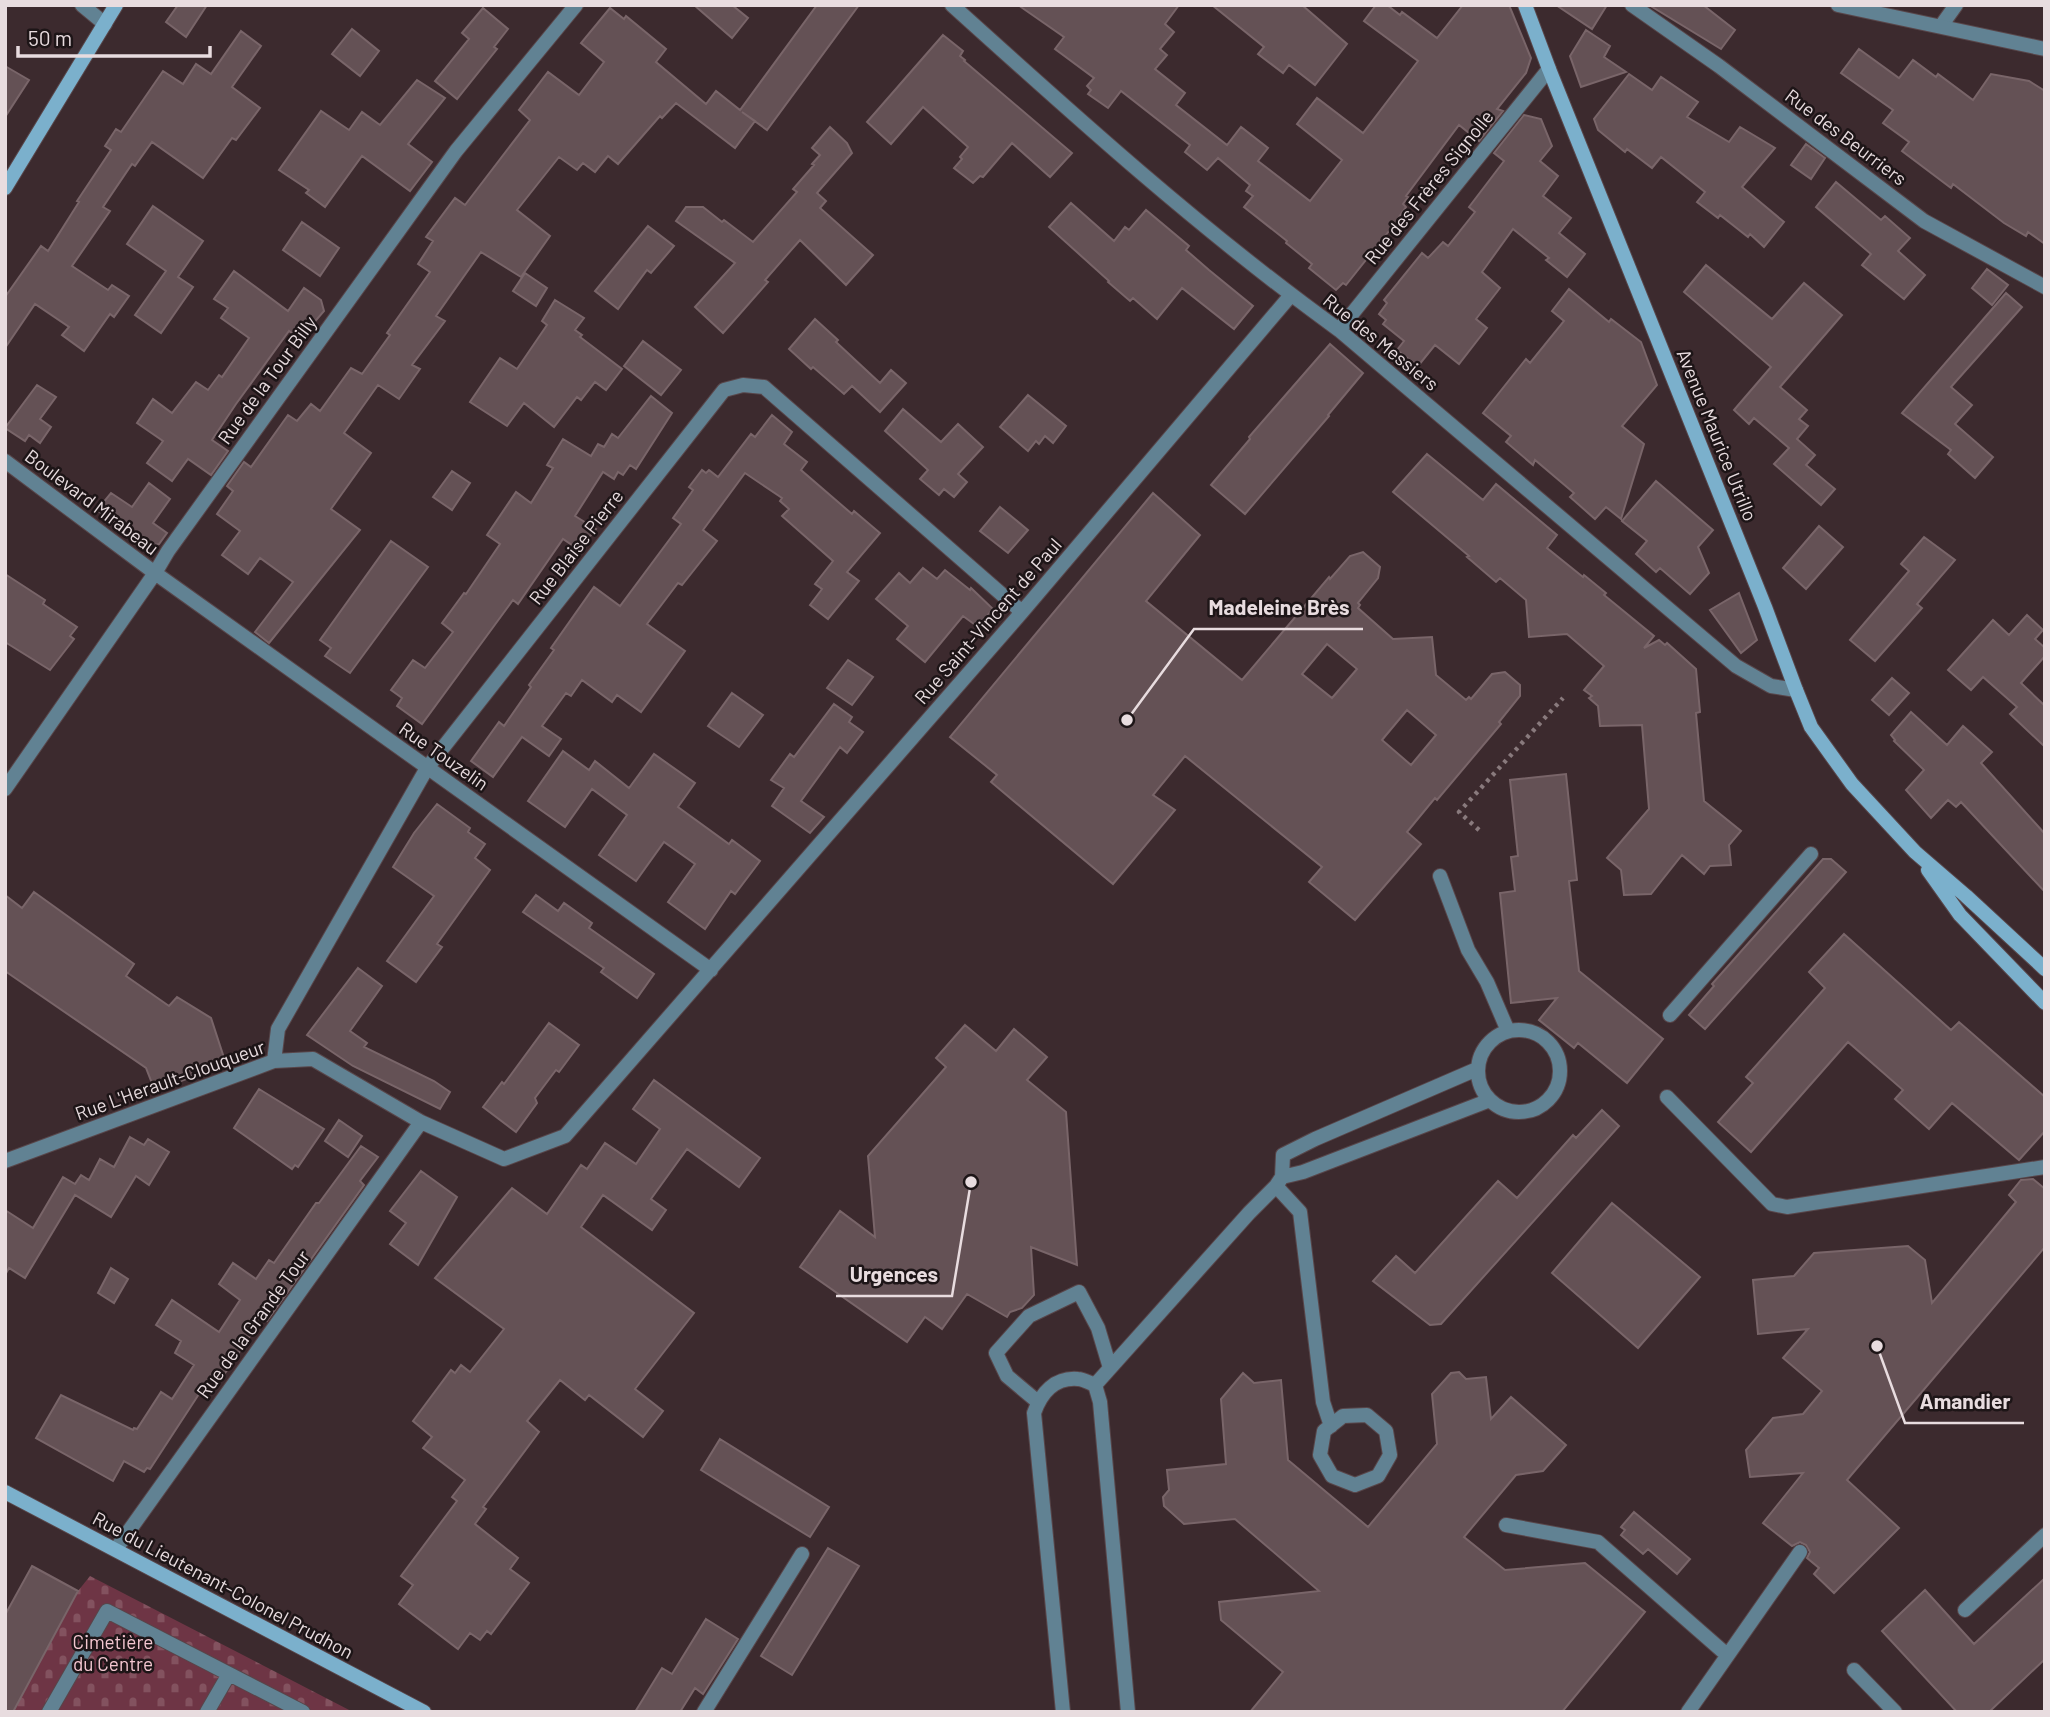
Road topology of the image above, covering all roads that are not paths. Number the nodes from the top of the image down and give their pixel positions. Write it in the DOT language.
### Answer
graph roads {
  1 [pos="82,5"];
  2 [pos="116,5"];
  3 [pos="576,5"];
  4 [pos="952,5"];
  5 [pos="1525,5"];
  6 [pos="1632,5"];
  7 [pos="1838,5"];
  8 [pos="1956,5"];
  9 [pos="105,24"];
  10 [pos="1941,26"];
  11 [pos="2045,49"];
  12 [pos="1549,69"];
  13 [pos="5,188"];
  14 [pos="2045,287"];
  15 [pos="1291,295"];
  16 [pos="1339,330"];
  17 [pos="5,461"];
  18 [pos="155,573"];
  19 [pos="1022,612"];
  20 [pos="1796,690"];
  21 [pos="427,768"];
  22 [pos="5,789"];
  23 [pos="1915,852"];
  24 [pos="1811,854"];
  25 [pos="1440,876"];
  26 [pos="2045,969"];
  27 [pos="711,970"];
  28 [pos="2045,1003"];
  29 [pos="1671,1015"];
  30 [pos="1508,1031"];
  31 [pos="274,1061"];
  32 [pos="1478,1069"];
  33 [pos="1667,1097"];
  34 [pos="1490,1100"];
  35 [pos="421,1122"];
  36 [pos="5,1161"];
  37 [pos="2045,1167"];
  38 [pos="1279,1181"];
  39 [pos="1110,1368"];
  40 [pos="1095,1385"];
  41 [pos="1038,1402"];
  42 [pos="1331,1426"];
  43 [pos="5,1492"];
  44 [pos="1506,1525"];
  45 [pos="2045,1535"];
  46 [pos="116,1549"];
  47 [pos="1800,1552"];
  48 [pos="802,1554"];
  49 [pos="1965,1611"];
  50 [pos="1727,1655"];
  51 [pos="1854,1670"];
  52 [pos="229,1674"];
  53 [pos="49,1712"];
  54 [pos="207,1712"];
  55 [pos="303,1712"];
  56 [pos="424,1712"];
  57 [pos="704,1712"];
  58 [pos="1063,1712"];
  59 [pos="1128,1712"];
  60 [pos="1688,1712"];
  61 [pos="1895,1712"];
  1 -- 9 [label="street"];
  2 -- 9 [label="street"];
  3 -- 18 [label="street, Rue de la Tour Billy"];
  4 -- 15 [label="street, Rue des Messiers"];
  5 -- 12 [label="street, Avenue Maurice Utrillo"];
  6 -- 14 [label="street, Rue des Beurriers"];
  7 -- 10 [label="street"];
  8 -- 10 [label="street"];
  9 -- 13 [label="street"];
  10 -- 11 [label="street"];
  12 -- 16 [label="street, Rue des Frères Signolle"];
  12 -- 20 [label="street, Avenue Maurice Utrillo"];
  15 -- 16 [label="street, Rue des Messiers"];
  15 -- 19 [label="street, Rue Saint-Vincent de Paul"];
  16 -- 20 [label="street, Rue des Messiers"];
  17 -- 18 [label="street, Boulevard Mirabeau"];
  18 -- 21 [label="street, Rue Touzelin"];
  18 -- 22 [label="street, Rue de la Tour Billy"];
  19 -- 21 [label="street, Rue Blaise Pierre"];
  19 -- 27 [label="street, Rue Saint-Vincent de Paul"];
  20 -- 23 [label="street, Avenue Maurice Utrillo"];
  21 -- 27 [label="street, Rue Touzelin"];
  21 -- 31 [label="street, Rue Blaise Pierre"];
  23 -- 26 [label="street, Avenue Maurice Utrillo"];
  23 -- 28 [label="street, Avenue Maurice Utrillo"];
  24 -- 29 [label="street"];
  25 -- 30 [label="street"];
  27 -- 35 [label="street, Rue L'Herault-Clouqueur"];
  30 -- 32 [label="street"];
  30 -- 34 [label="street"];
  31 -- 35 [label="street, Rue L'Herault-Clouqueur"];
  31 -- 36 [label="street, Rue L'Herault-Clouqueur"];
  32 -- 34 [label="street"];
  32 -- 38 [label="street"];
  33 -- 37 [label="street"];
  34 -- 38 [label="street"];
  35 -- 46 [label="street, Rue de la Grande Tour"];
  38 -- 39 [label="street"];
  38 -- 42 [label="street"];
  39 -- 40 [label="street"];
  39 -- 41 [label="street"];
  40 -- 41 [label="street"];
  40 -- 59 [label="street"];
  41 -- 58 [label="street"];
  42 -- 42 [label="street"];
  43 -- 46 [label="street, Rue du Lieutenant-Colonel Prudhon"];
  44 -- 50 [label="street"];
  45 -- 49 [label="street"];
  46 -- 56 [label="street, Rue du Lieutenant-Colonel Prudhon"];
  47 -- 50 [label="street"];
  48 -- 57 [label="street"];
  50 -- 60 [label="street"];
  51 -- 61 [label="street"];
  52 -- 53 [label="street"];
  52 -- 54 [label="street"];
  52 -- 55 [label="street"];
}
